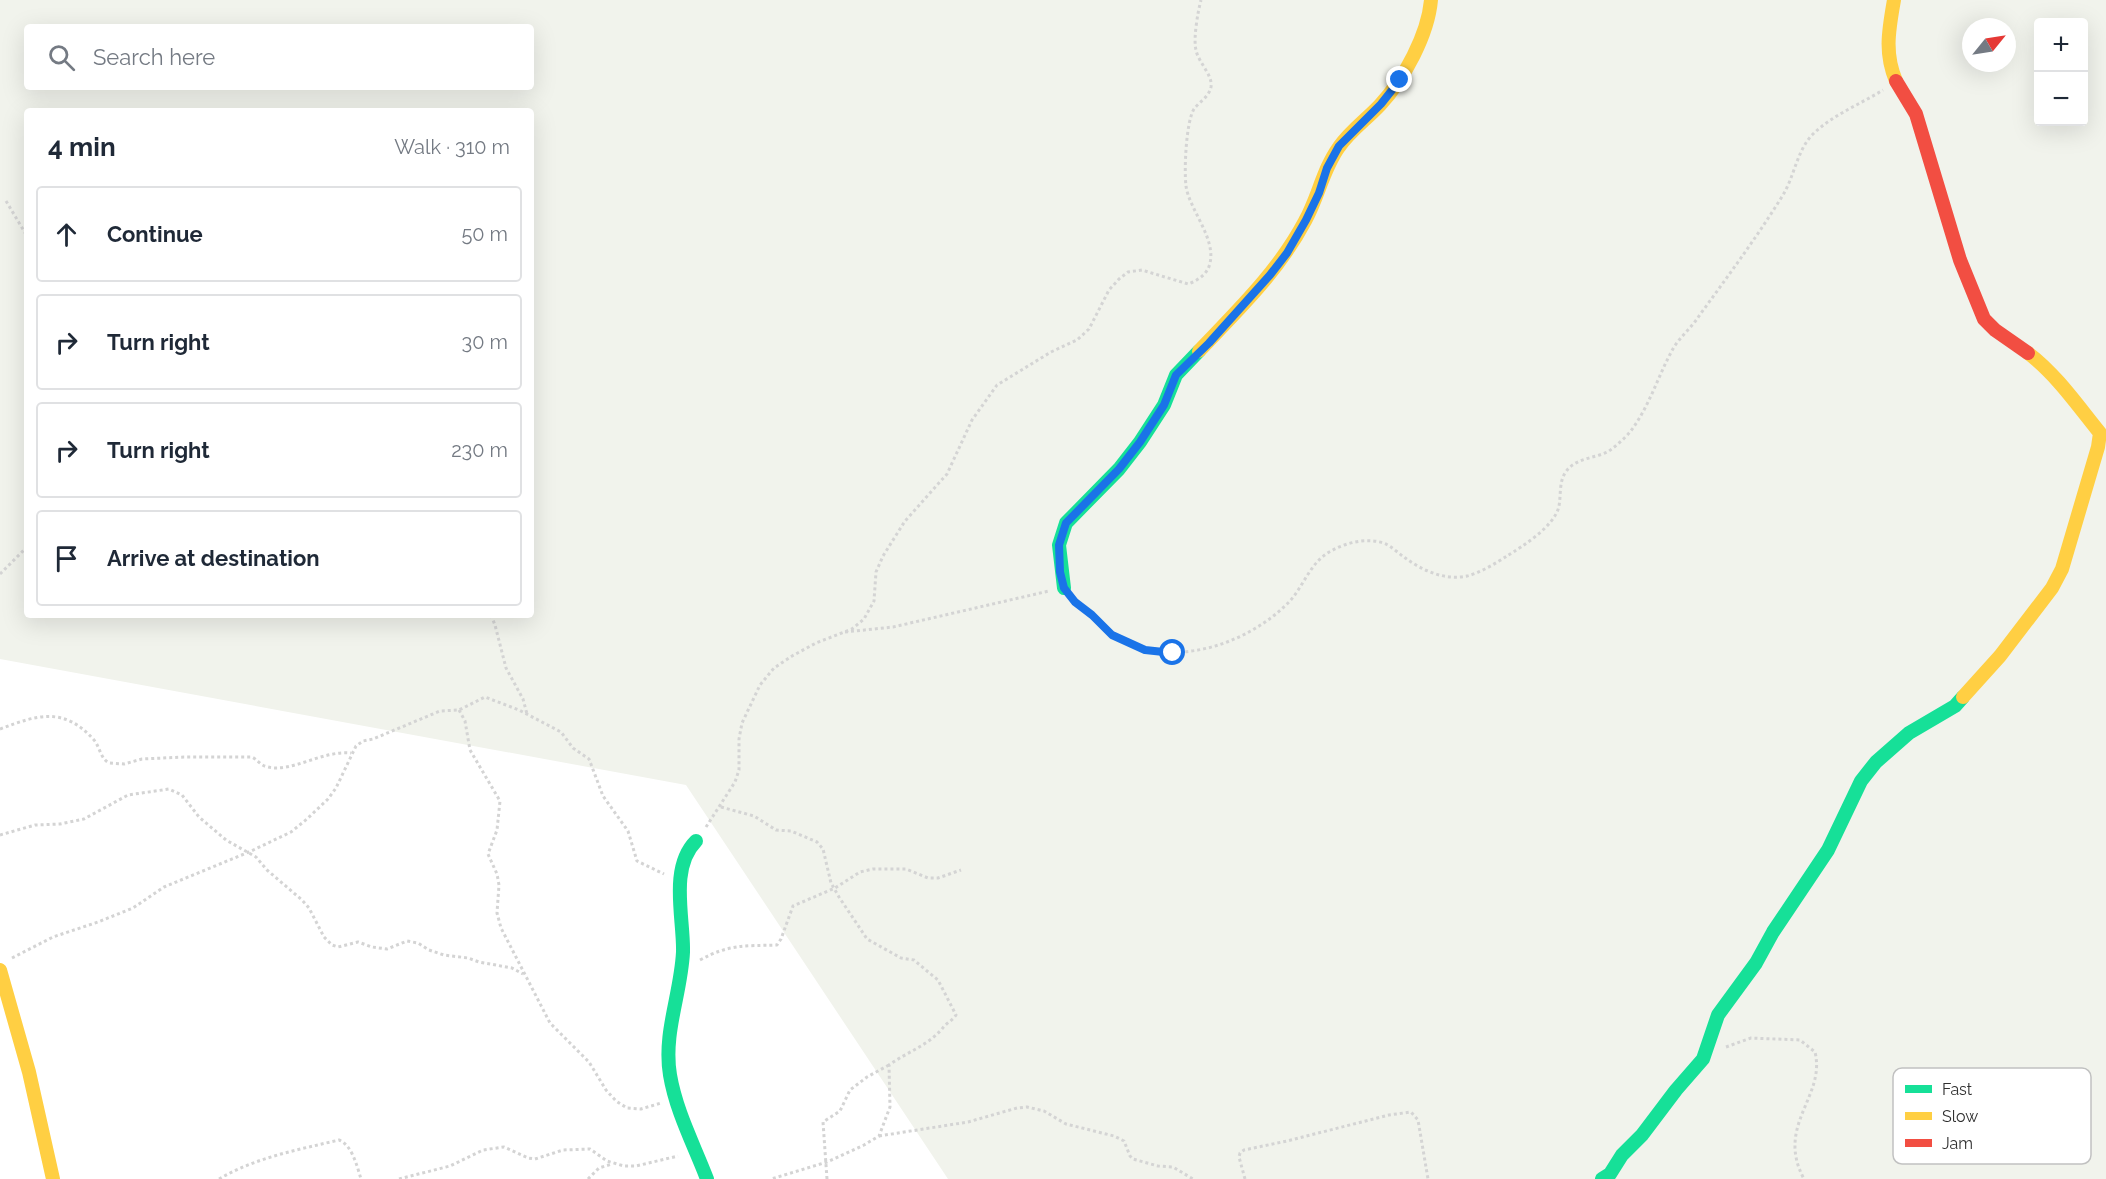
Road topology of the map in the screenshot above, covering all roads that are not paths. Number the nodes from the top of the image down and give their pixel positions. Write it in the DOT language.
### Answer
graph roads {
  1 [pos="1431,0"];
  2 [pos="1894,0"];
  3 [pos="1064,588"];
  4 [pos="696,841"];
  5 [pos="4,965"];
  6 [pos="53,1179"];
  7 [pos="707,1179"];
  8 [pos="1602,1179"];
  1 -- 3 [label="street"];
  2 -- 8 [label="street"];
  4 -- 7 [label="street"];
  5 -- 6 [label="street"];
}
